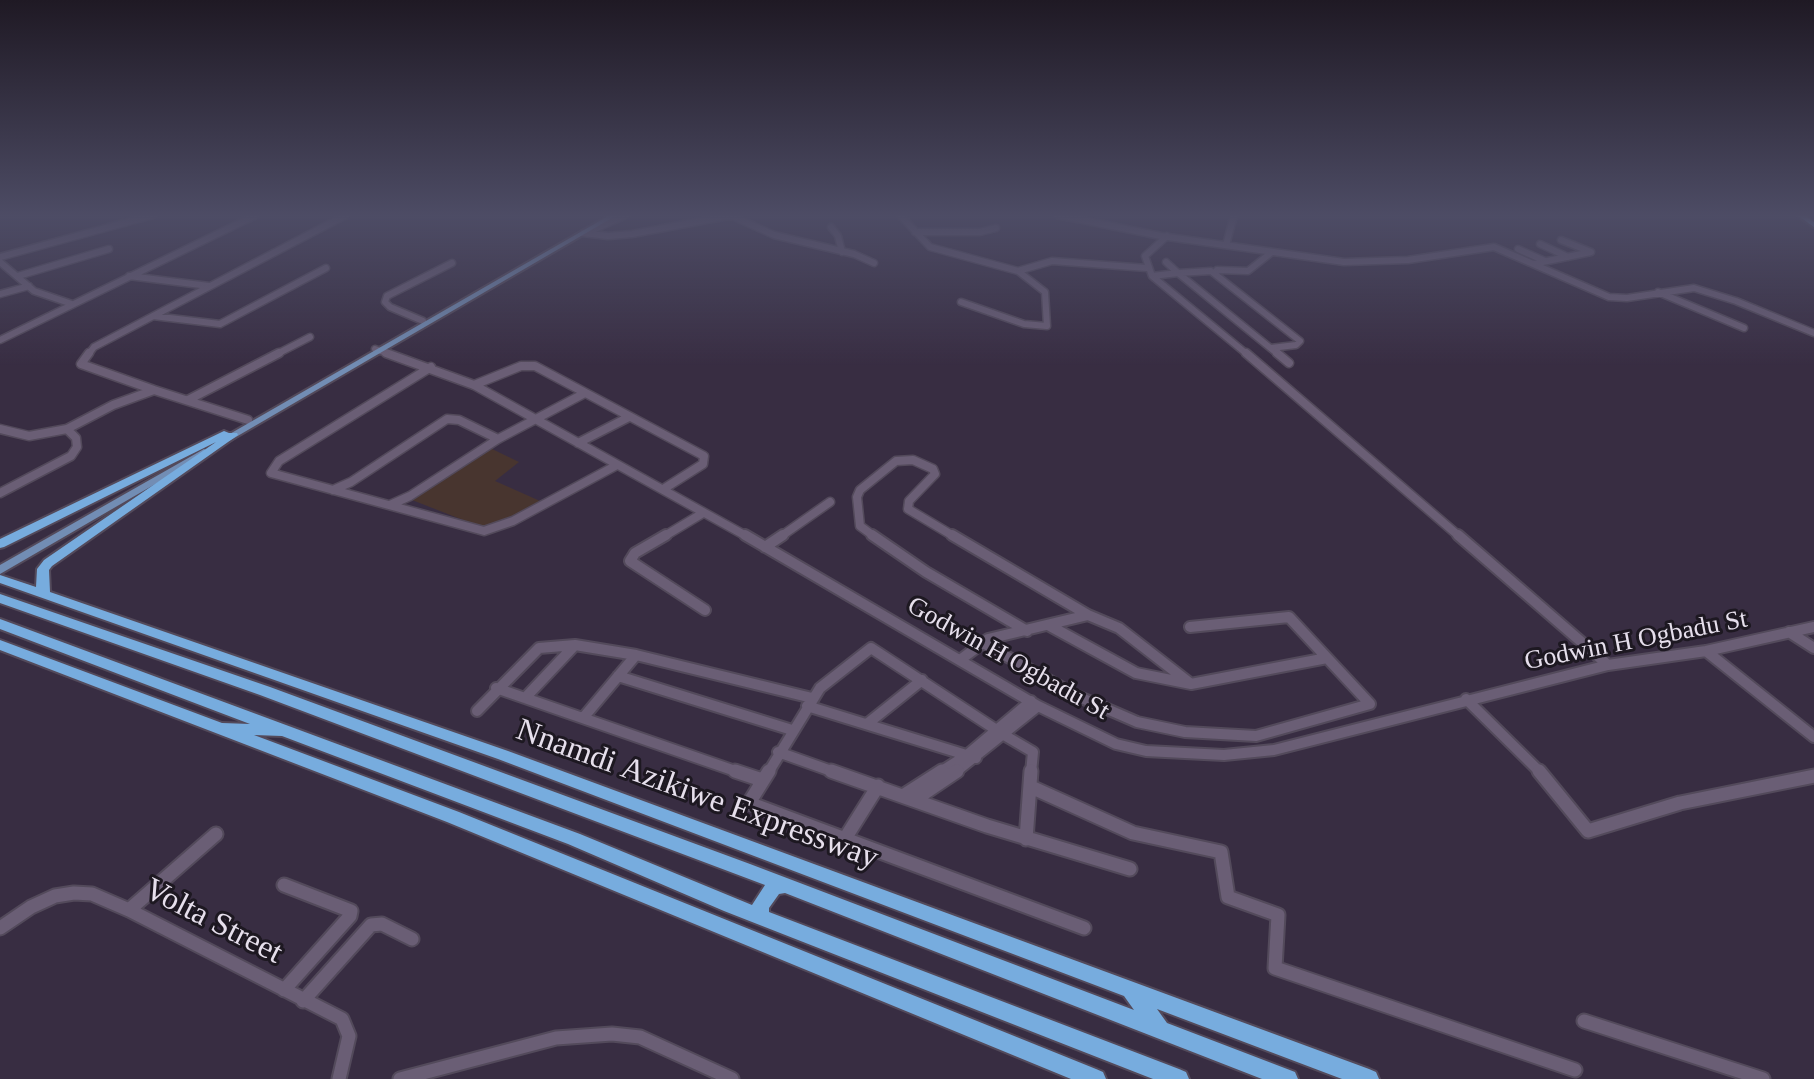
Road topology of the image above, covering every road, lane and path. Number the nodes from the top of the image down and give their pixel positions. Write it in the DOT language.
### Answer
graph roads {
  1 [pos="6,265"];
  2 [pos="54,265"];
  3 [pos="150,265"];
  4 [pos="249,265"];
  5 [pos="447,265"];
  6 [pos="522,265"];
  7 [pos="526,265"];
  8 [pos="997,265"];
  9 [pos="1037,265"];
  10 [pos="1111,265"];
  11 [pos="1170,265"];
  12 [pos="1255,265"];
  13 [pos="1536,265"];
  14 [pos="326,268"];
  15 [pos="1147,268"];
  16 [pos="1217,270"];
  17 [pos="1018,271"];
  18 [pos="1178,273"];
  19 [pos="18,276"];
  20 [pos="127,276"];
  21 [pos="1152,276"];
  22 [pos="29,286"];
  23 [pos="209,286"];
  24 [pos="1658,292"];
  25 [pos="0,294"];
  26 [pos="961,302"];
  27 [pos="72,304"];
  28 [pos="153,316"];
  29 [pos="427,322"];
  30 [pos="1744,328"];
  31 [pos="1814,333"];
  32 [pos="310,337"];
  33 [pos="0,340"];
  34 [pos="1271,348"];
  35 [pos="378,350"];
  36 [pos="1289,363"];
  37 [pos="431,367"];
  38 [pos="474,385"];
  39 [pos="154,390"];
  40 [pos="585,393"];
  41 [pos="188,400"];
  42 [pos="629,417"];
  43 [pos="534,419"];
  44 [pos="248,420"];
  45 [pos="0,429"];
  46 [pos="67,429"];
  47 [pos="228,434"];
  48 [pos="498,439"];
  49 [pos="578,443"];
  50 [pos="617,465"];
  51 [pos="665,488"];
  52 [pos="333,490"];
  53 [pos="0,493"];
  54 [pos="830,502"];
  55 [pos="390,505"];
  56 [pos="703,513"];
  57 [pos="0,544"];
  58 [pos="765,547"];
  59 [pos="0,562"];
  60 [pos="0,570"];
  61 [pos="0,579"];
  62 [pos="46,596"];
  63 [pos="0,598"];
  64 [pos="705,610"];
  65 [pos="1088,615"];
  66 [pos="0,624"];
  67 [pos="1050,626"];
  68 [pos="1190,627"];
  69 [pos="1814,627"];
  70 [pos="1027,631"];
  71 [pos="1789,632"];
  72 [pos="983,643"];
  73 [pos="0,645"];
  74 [pos="575,645"];
  75 [pos="1814,648"];
  76 [pos="1706,651"];
  77 [pos="636,655"];
  78 [pos="29,656"];
  79 [pos="0,658"];
  80 [pos="229,658"];
  81 [pos="1327,658"];
  82 [pos="960,660"];
  83 [pos="1608,665"];
  84 [pos="618,676"];
  85 [pos="922,680"];
  86 [pos="1191,684"];
  87 [pos="496,688"];
  88 [pos="265,691"];
  89 [pos="525,698"];
  90 [pos="1466,699"];
  91 [pos="810,702"];
  92 [pos="1034,704"];
  93 [pos="477,711"];
  94 [pos="583,718"];
  95 [pos="867,724"];
  96 [pos="214,728"];
  97 [pos="792,730"];
  98 [pos="291,731"];
  99 [pos="1001,733"];
  100 [pos="1814,737"];
  101 [pos="778,752"];
  102 [pos="976,758"];
  103 [pos="1814,776"];
  104 [pos="762,780"];
  105 [pos="878,786"];
  106 [pos="1031,787"];
  107 [pos="908,798"];
  108 [pos="216,834"];
  109 [pos="846,837"];
  110 [pos="1026,839"];
  111 [pos="1130,869"];
  112 [pos="763,876"];
  113 [pos="284,885"];
  114 [pos="786,885"];
  115 [pos="742,909"];
  116 [pos="129,910"];
  117 [pos="761,916"];
  118 [pos="0,928"];
  119 [pos="1084,928"];
  120 [pos="412,939"];
  121 [pos="284,990"];
  122 [pos="1130,991"];
  123 [pos="303,1001"];
  124 [pos="1584,1021"];
  125 [pos="1161,1030"];
  126 [pos="1575,1070"];
  127 [pos="1171,1077"];
  128 [pos="339,1079"];
  129 [pos="400,1079"];
  130 [pos="732,1079"];
  131 [pos="1096,1079"];
  132 [pos="1288,1079"];
  133 [pos="1369,1079"];
  134 [pos="1763,1079"];
  1 -- 19 [label="street"];
  2 -- 19 [label="street"];
  3 -- 20 [label="street"];
  4 -- 23 [label="street"];
  5 -- 29 [label="street"];
  6 -- 29 [label="main road"];
  7 -- 29 [label="main road"];
  8 -- 17 [label="street"];
  9 -- 17 [label="street"];
  10 -- 15 [label="street"];
  11 -- 18 [label="street"];
  12 -- 16 [label="street"];
  13 -- 24 [label="street"];
  14 -- 28 [label="street"];
  15 -- 21 [label="street"];
  17 -- 26 [label="street"];
  18 -- 21 [label="street"];
  18 -- 34 [label="street"];
  18 -- 34 [label="street"];
  19 -- 22 [label="street"];
  20 -- 23 [label="street"];
  20 -- 27 [label="street"];
  21 -- 83 [label="street"];
  22 -- 25 [label="street"];
  22 -- 27 [label="street"];
  23 -- 28 [label="street"];
  24 -- 30 [label="street"];
  24 -- 31 [label="street"];
  27 -- 33 [label="street"];
  28 -- 39 [label="street"];
  29 -- 35 [label="main road"];
  32 -- 41 [label="street"];
  34 -- 36 [label="street"];
  35 -- 37 [label="street, Godwin H Ogbadu St"];
  35 -- 44 [label="main road"];
  35 -- 47 [label="main road"];
  37 -- 38 [label="street, Godwin H Ogbadu St"];
  37 -- 52 [label="street"];
  38 -- 40 [label="street"];
  38 -- 43 [label="street, Godwin H Ogbadu St"];
  39 -- 41 [label="street"];
  39 -- 46 [label="street"];
  40 -- 42 [label="street"];
  40 -- 43 [label="street"];
  41 -- 44 [label="street"];
  42 -- 49 [label="street"];
  42 -- 51 [label="street"];
  43 -- 48 [label="street"];
  43 -- 49 [label="street, Godwin H Ogbadu St"];
  44 -- 47 [label="main road"];
  45 -- 46 [label="street"];
  46 -- 53 [label="street"];
  47 -- 57 [label="highway"];
  47 -- 59 [label="main road"];
  47 -- 60 [label="main road"];
  47 -- 62 [label="highway"];
  48 -- 52 [label="street"];
  48 -- 55 [label="street"];
  49 -- 50 [label="street, Godwin H Ogbadu St"];
  50 -- 51 [label="street, Godwin H Ogbadu St"];
  50 -- 55 [label="street"];
  51 -- 56 [label="street, Godwin H Ogbadu St"];
  52 -- 55 [label="street"];
  54 -- 58 [label="street"];
  56 -- 58 [label="street, Godwin H Ogbadu St"];
  56 -- 64 [label="street"];
  58 -- 82 [label="street, Godwin H Ogbadu St"];
  61 -- 62 [label="highway, Nnamdi Azikiwe Expressway"];
  62 -- 80 [label="highway, Nnamdi Azikiwe Expressway"];
  63 -- 88 [label="highway, Nnamdi Azikiwe Expressway"];
  65 -- 67 [label="street"];
  65 -- 70 [label="street"];
  65 -- 86 [label="street"];
  66 -- 98 [label="highway"];
  67 -- 70 [label="street"];
  67 -- 86 [label="street"];
  68 -- 81 [label="street"];
  69 -- 71 [label="street, Godwin H Ogbadu St"];
  70 -- 72 [label="street"];
  71 -- 75 [label="street"];
  71 -- 76 [label="street, Godwin H Ogbadu St"];
  72 -- 81 [label="street"];
  72 -- 82 [label="street"];
  73 -- 78 [label="highway"];
  74 -- 77 [label="street"];
  74 -- 87 [label="street"];
  74 -- 89 [label="street"];
  76 -- 83 [label="street, Godwin H Ogbadu St"];
  76 -- 100 [label="street"];
  77 -- 84 [label="street"];
  77 -- 91 [label="street"];
  78 -- 79 [label="highway"];
  78 -- 96 [label="highway"];
  80 -- 88 [label="highway"];
  80 -- 122 [label="highway, Nnamdi Azikiwe Expressway"];
  81 -- 86 [label="street"];
  82 -- 92 [label="street, Godwin H Ogbadu St"];
  83 -- 90 [label="street, Godwin H Ogbadu St"];
  84 -- 94 [label="street"];
  84 -- 97 [label="street"];
  85 -- 91 [label="street"];
  85 -- 95 [label="street"];
  85 -- 99 [label="street"];
  87 -- 89 [label="street"];
  87 -- 93 [label="street"];
  88 -- 112 [label="highway, Nnamdi Azikiwe Expressway"];
  89 -- 94 [label="street"];
  90 -- 92 [label="street, Godwin H Ogbadu St"];
  90 -- 103 [label="street"];
  91 -- 95 [label="street"];
  91 -- 97 [label="street"];
  92 -- 99 [label="street"];
  94 -- 104 [label="street"];
  95 -- 102 [label="street"];
  96 -- 98 [label="highway"];
  96 -- 131 [label="highway"];
  97 -- 101 [label="street"];
  98 -- 115 [label="highway"];
  99 -- 102 [label="street"];
  99 -- 106 [label="street"];
  99 -- 107 [label="street"];
  101 -- 104 [label="street"];
  101 -- 105 [label="street"];
  102 -- 107 [label="street"];
  104 -- 109 [label="street"];
  105 -- 107 [label="street"];
  105 -- 109 [label="street"];
  106 -- 110 [label="street"];
  106 -- 126 [label="street"];
  107 -- 110 [label="street"];
  108 -- 116 [label="street"];
  109 -- 119 [label="street"];
  110 -- 111 [label="street"];
  112 -- 114 [label="highway, Nnamdi Azikiwe Expressway"];
  112 -- 115 [label="highway"];
  113 -- 121 [label="street"];
  114 -- 117 [label="highway"];
  114 -- 125 [label="highway, Nnamdi Azikiwe Expressway"];
  115 -- 117 [label="highway"];
  116 -- 118 [label="street, Volta Street"];
  116 -- 121 [label="street, Volta Street"];
  117 -- 127 [label="highway"];
  120 -- 123 [label="street"];
  121 -- 123 [label="street, Volta Street"];
  122 -- 125 [label="highway"];
  122 -- 133 [label="highway, Nnamdi Azikiwe Expressway"];
  123 -- 128 [label="street, Volta Street"];
  124 -- 134 [label="street"];
  125 -- 132 [label="highway, Nnamdi Azikiwe Expressway"];
  129 -- 130 [label="street"];
}
